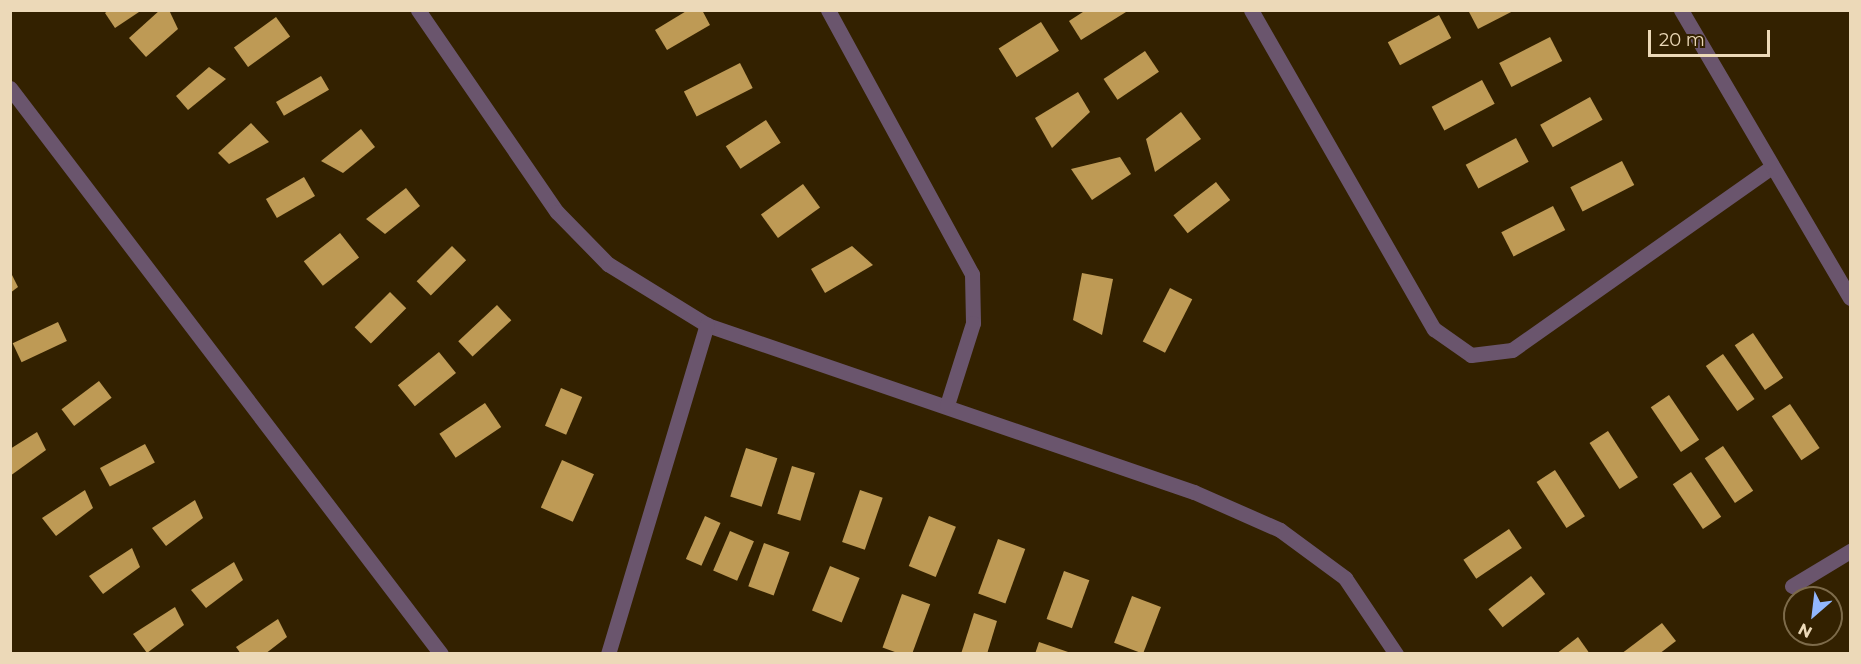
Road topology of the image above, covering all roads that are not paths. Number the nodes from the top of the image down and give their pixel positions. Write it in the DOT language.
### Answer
graph roads {
  1 [pos="418,10"];
  2 [pos="828,10"];
  3 [pos="1251,10"];
  4 [pos="1681,10"];
  5 [pos="10,88"];
  6 [pos="1771,167"];
  7 [pos="1851,298"];
  8 [pos="706,325"];
  9 [pos="947,405"];
  10 [pos="1851,551"];
  11 [pos="1792,586"];
  12 [pos="441,654"];
  13 [pos="608,654"];
  14 [pos="1396,654"];
  1 -- 8 [label="street"];
  2 -- 9 [label="street"];
  3 -- 6 [label="street"];
  4 -- 6 [label="street"];
  5 -- 12 [label="street"];
  6 -- 7 [label="street"];
  8 -- 9 [label="street"];
  8 -- 13 [label="street"];
  9 -- 14 [label="street"];
  10 -- 11 [label="street"];
}
